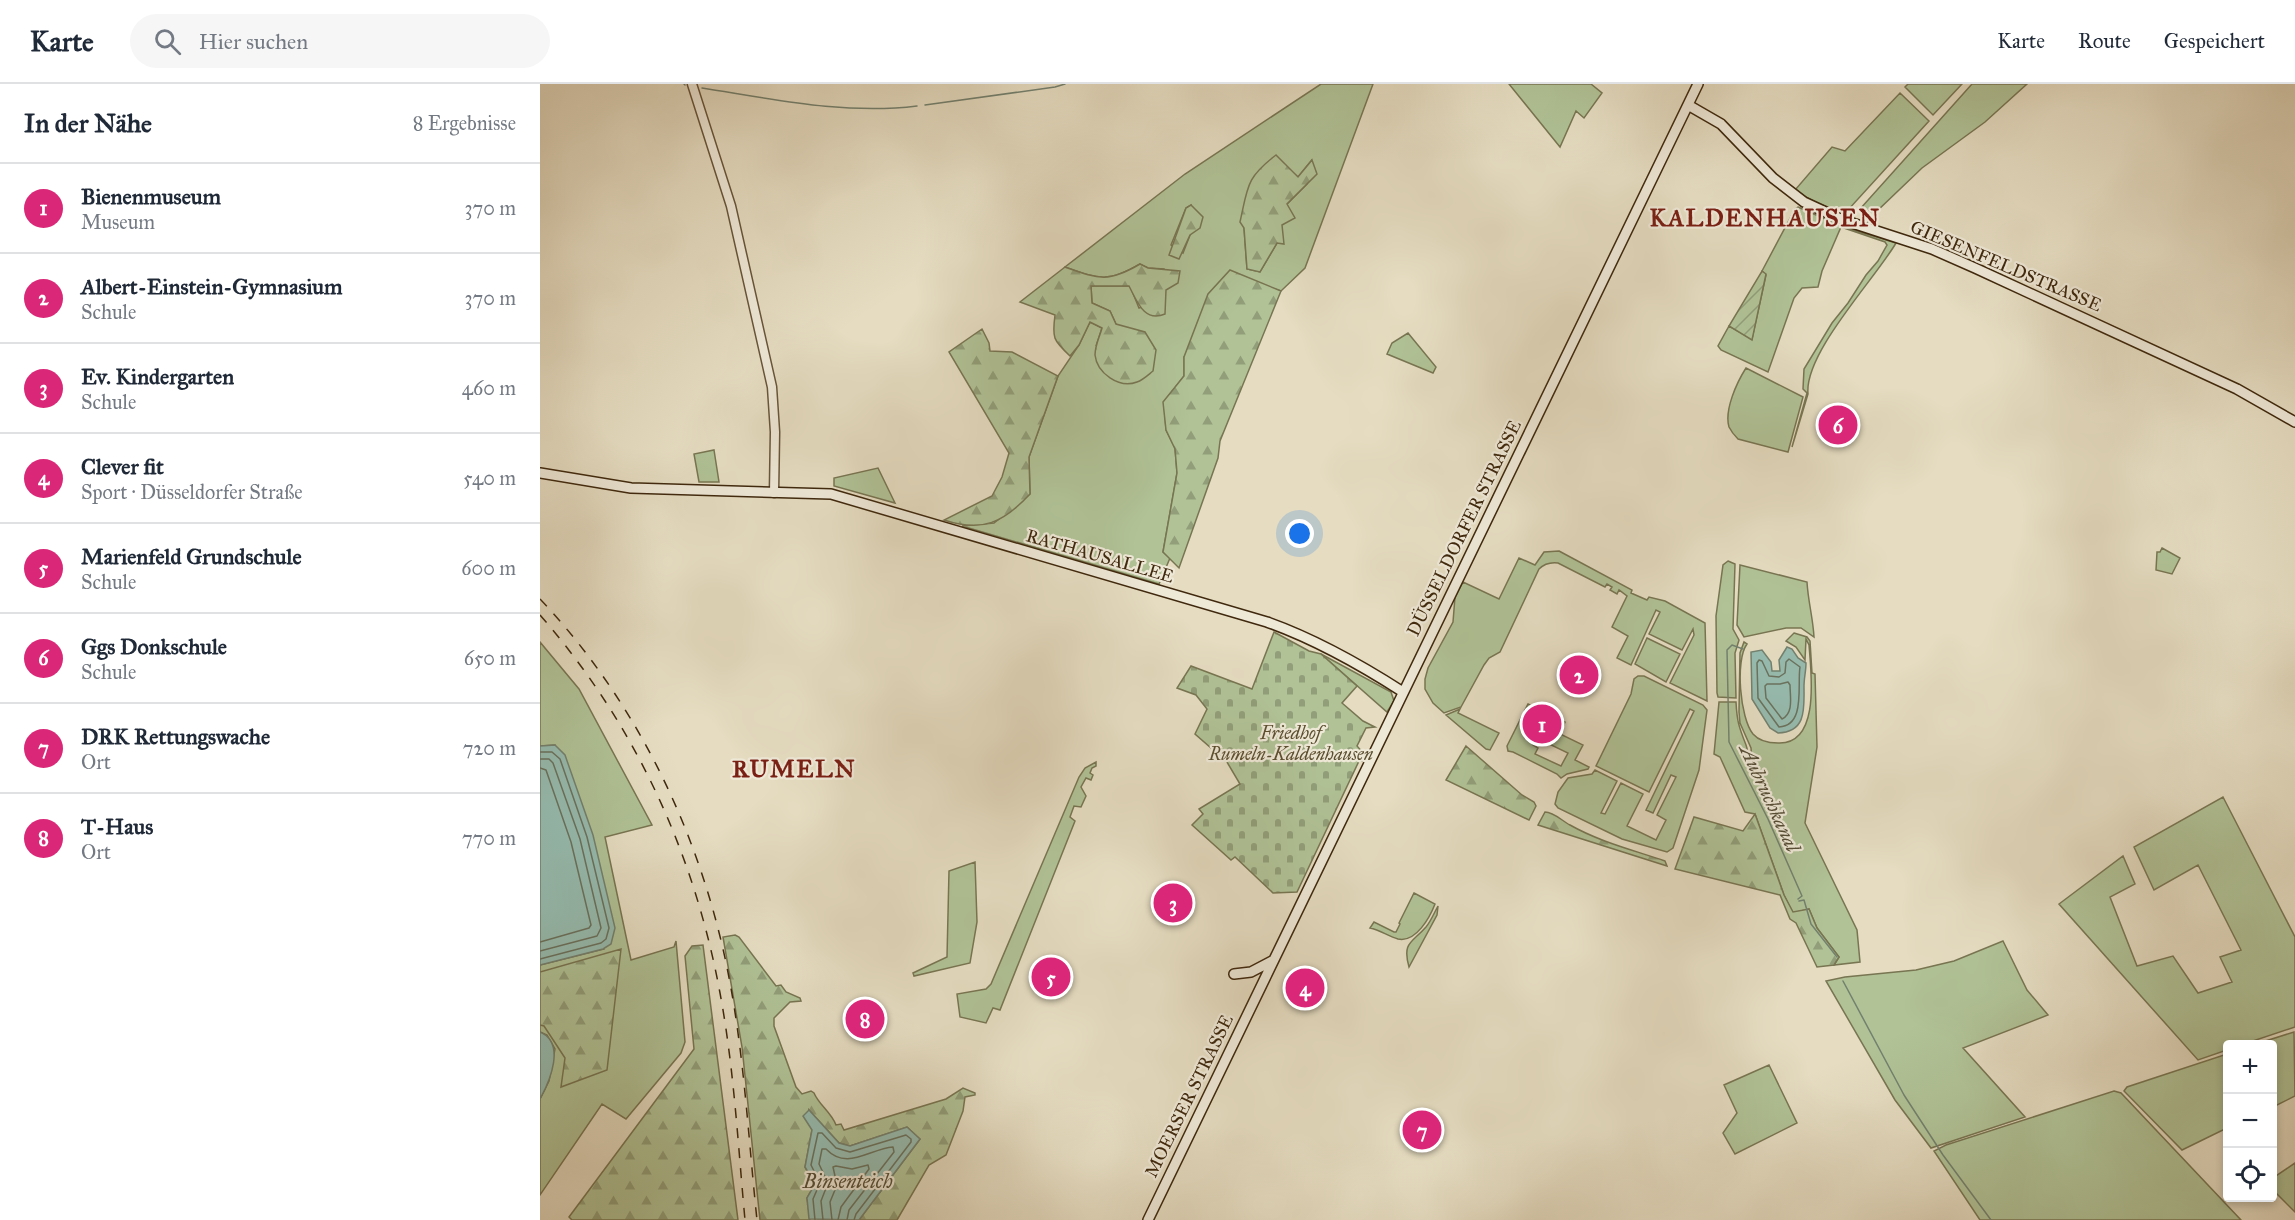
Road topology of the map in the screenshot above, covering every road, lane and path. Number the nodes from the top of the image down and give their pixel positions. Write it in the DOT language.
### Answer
graph roads {
  1 [pos="692,84"];
  2 [pos="1698,84"];
  3 [pos="1688,105"];
  4 [pos="2295,422"];
  5 [pos="540,473"];
  6 [pos="774,493"];
  7 [pos="1403,692"];
  8 [pos="1274,959"];
  9 [pos="1234,974"];
  10 [pos="1260,987"];
  11 [pos="1148,1220"];
  1 -- 6 [label="street"];
  2 -- 3 [label="main road, DÜSSELDORFER STRASSE"];
  3 -- 4 [label="main road, GIESENFELDSTRASSE"];
  3 -- 7 [label="main road, DÜSSELDORFER STRASSE"];
  5 -- 6 [label="main road, RATHAUSALLEE"];
  6 -- 7 [label="main road, RATHAUSALLEE"];
  7 -- 8 [label="main road, DÜSSELDORFER STRASSE"];
  8 -- 9 [label="main road"];
  8 -- 10 [label="main road, DÜSSELDORFER STRASSE"];
  10 -- 11 [label="main road, MOERSER STRASSE"];
}
